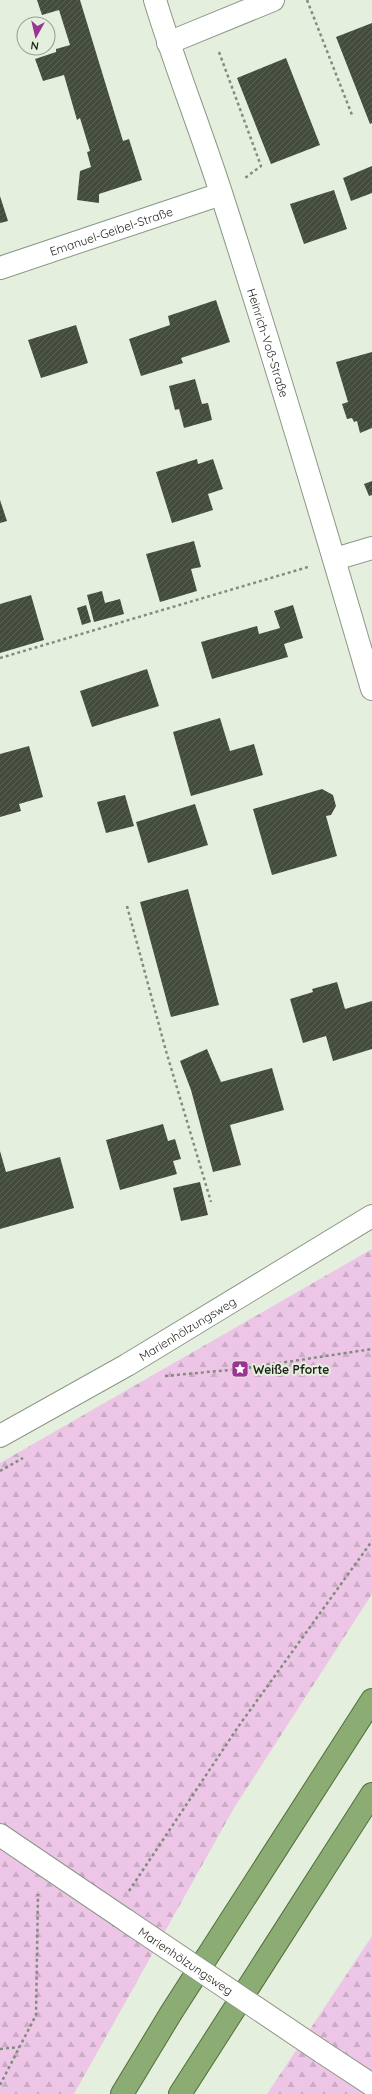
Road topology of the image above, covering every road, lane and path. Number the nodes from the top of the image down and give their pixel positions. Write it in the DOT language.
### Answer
graph roads {
  1 [pos="155,0"];
  2 [pos="273,0"];
  3 [pos="307,0"];
  4 [pos="209,26"];
  5 [pos="168,42"];
  6 [pos="352,115"];
  7 [pos="221,194"];
  8 [pos="0,268"];
  9 [pos="372,548"];
  10 [pos="335,559"];
  11 [pos="0,658"];
  12 [pos="372,689"];
  13 [pos="128,906"];
  14 [pos="211,1202"];
  15 [pos="372,1216"];
  16 [pos="372,1349"];
  17 [pos="127,1365"];
  18 [pos="0,1436"];
  19 [pos="372,1541"];
  20 [pos="372,1700"];
  21 [pos="372,1794"];
  22 [pos="0,1835"];
  23 [pos="39,1861"];
  24 [pos="121,1916"];
  25 [pos="20,2047"];
  26 [pos="0,2049"];
  27 [pos="0,2085"];
  28 [pos="372,2085"];
  29 [pos="122,2094"];
  30 [pos="180,2094"];
  1 -- 5 [label="street, Heinrich-Voß-Straße"];
  2 -- 4 [label="street"];
  3 -- 6 [label="path"];
  4 -- 5 [label="street"];
  4 -- 7 [label="path"];
  5 -- 7 [label="street, Heinrich-Voß-Straße"];
  7 -- 8 [label="street, Emanuel-Geibel-Straße"];
  7 -- 10 [label="street, Heinrich-Voß-Straße"];
  9 -- 10 [label="street"];
  10 -- 11 [label="path"];
  10 -- 12 [label="street, Heinrich-Voß-Straße"];
  13 -- 14 [label="path"];
  15 -- 17 [label="street, Marienhölzungsweg"];
  16 -- 17 [label="path"];
  17 -- 18 [label="street, Marienhölzungsweg"];
  19 -- 24 [label="path"];
  20 -- 29 [label="highway"];
  21 -- 30 [label="highway"];
  22 -- 23 [label="street, Marienhölzungsweg"];
  23 -- 24 [label="street, Marienhölzungsweg"];
  23 -- 25 [label="path"];
  24 -- 28 [label="street, Marienhölzungsweg, bridge"];
  25 -- 26 [label="path"];
  25 -- 27 [label="path"];
}
